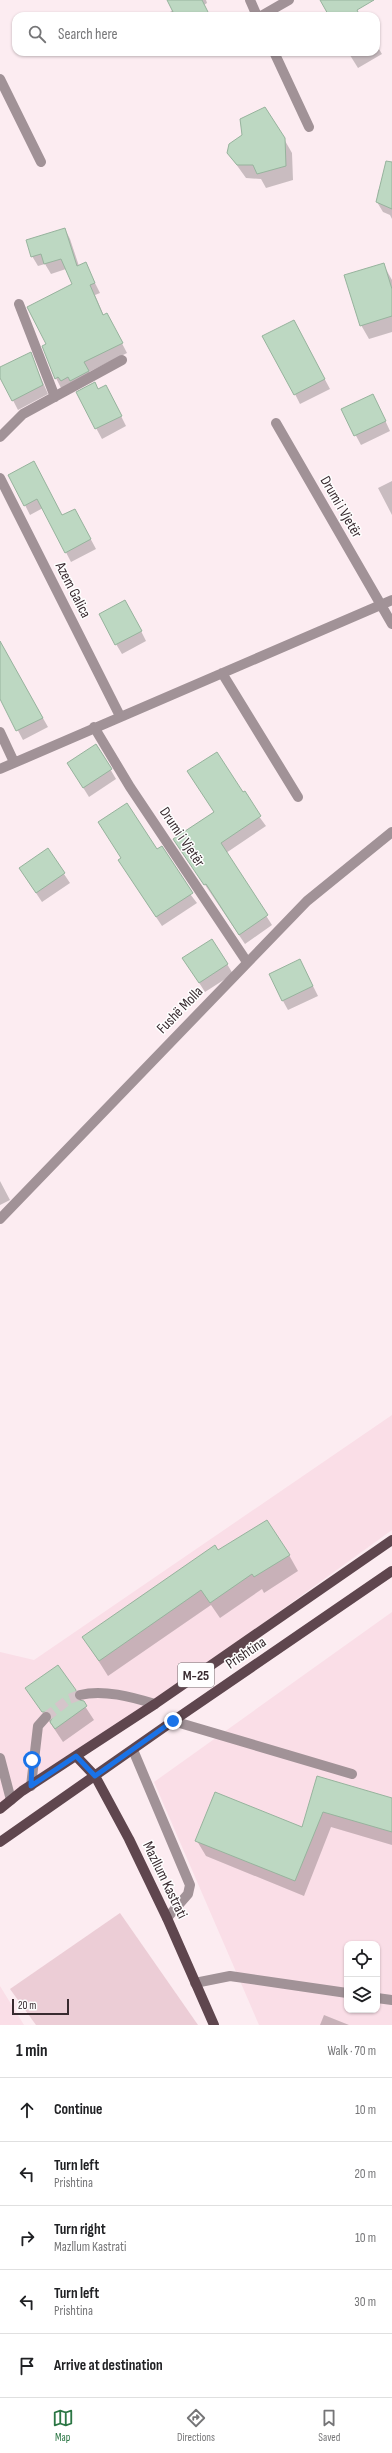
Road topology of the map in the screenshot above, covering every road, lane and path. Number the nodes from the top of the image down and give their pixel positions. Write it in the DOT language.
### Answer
graph roads {
  1 [pos="250,0"];
  2 [pos="289,0"];
  3 [pos="255,12"];
  4 [pos="268,12"];
  5 [pos="276,56"];
  6 [pos="0,79"];
  7 [pos="309,127"];
  8 [pos="41,162"];
  9 [pos="19,304"];
  10 [pos="122,360"];
  11 [pos="55,397"];
  12 [pos="276,423"];
  13 [pos="0,437"];
  14 [pos="0,478"];
  15 [pos="392,600"];
  16 [pos="380,605"];
  17 [pos="392,624"];
  18 [pos="222,673"];
  19 [pos="120,716"];
  20 [pos="94,727"];
  21 [pos="0,732"];
  22 [pos="14,762"];
  23 [pos="0,769"];
  24 [pos="298,797"];
  25 [pos="392,832"];
  26 [pos="247,962"];
  27 [pos="0,1219"];
  28 [pos="392,1540"];
  29 [pos="392,1571"];
  30 [pos="80,1695"];
  31 [pos="155,1704"];
  32 [pos="46,1717"];
  33 [pos="173,1721"];
  34 [pos="133,1750"];
  35 [pos="76,1756"];
  36 [pos="0,1758"];
  37 [pos="352,1774"];
  38 [pos="95,1776"];
  39 [pos="31,1786"];
  40 [pos="11,1800"];
  41 [pos="0,1809"];
  42 [pos="0,1842"];
  43 [pos="167,1918"];
  44 [pos="195,1983"];
  45 [pos="344,1993"];
  46 [pos="380,1998"];
  47 [pos="392,2000"];
  48 [pos="214,2025"];
  1 -- 3 [label="street"];
  2 -- 4 [label="street"];
  5 -- 7 [label="street"];
  6 -- 8 [label="street"];
  9 -- 11 [label="street"];
  10 -- 11 [label="street"];
  11 -- 13 [label="street"];
  12 -- 16 [label="street, Drumi i Vjetër"];
  14 -- 19 [label="street, Azem Galica"];
  15 -- 16 [label="street"];
  16 -- 17 [label="street"];
  16 -- 18 [label="street"];
  18 -- 19 [label="street"];
  18 -- 24 [label="street"];
  19 -- 20 [label="street"];
  20 -- 22 [label="street"];
  20 -- 26 [label="street, Drumi i Vjetër"];
  21 -- 22 [label="street"];
  22 -- 23 [label="street"];
  25 -- 26 [label="street, Fushë Molla"];
  26 -- 27 [label="street, Fushë Molla"];
  28 -- 31 [label="main road, Prishtina / M-25"];
  29 -- 33 [label="main road, Prishtina / M-25"];
  30 -- 31 [label="street"];
  31 -- 35 [label="main road, Prishtina / M-25"];
  32 -- 39 [label="street"];
  33 -- 34 [label="main road, Prishtina / M-25"];
  33 -- 37 [label="street"];
  34 -- 38 [label="main road, Prishtina / M-25"];
  34 -- 43 [label="street"];
  35 -- 38 [label="main road, Mazllum Kastrati"];
  35 -- 39 [label="main road, Prishtina / M-25"];
  36 -- 40 [label="street"];
  38 -- 42 [label="main road, Prishtina / M-25"];
  38 -- 43 [label="main road, Mazllum Kastrati"];
  39 -- 40 [label="main road, Prishtina / M-25"];
  40 -- 41 [label="main road, Prishtina / M-25"];
  43 -- 44 [label="main road, Mazllum Kastrati"];
  44 -- 45 [label="street"];
  44 -- 48 [label="main road, Mazllum Kastrati"];
  46 -- 47 [label="street"];
}
